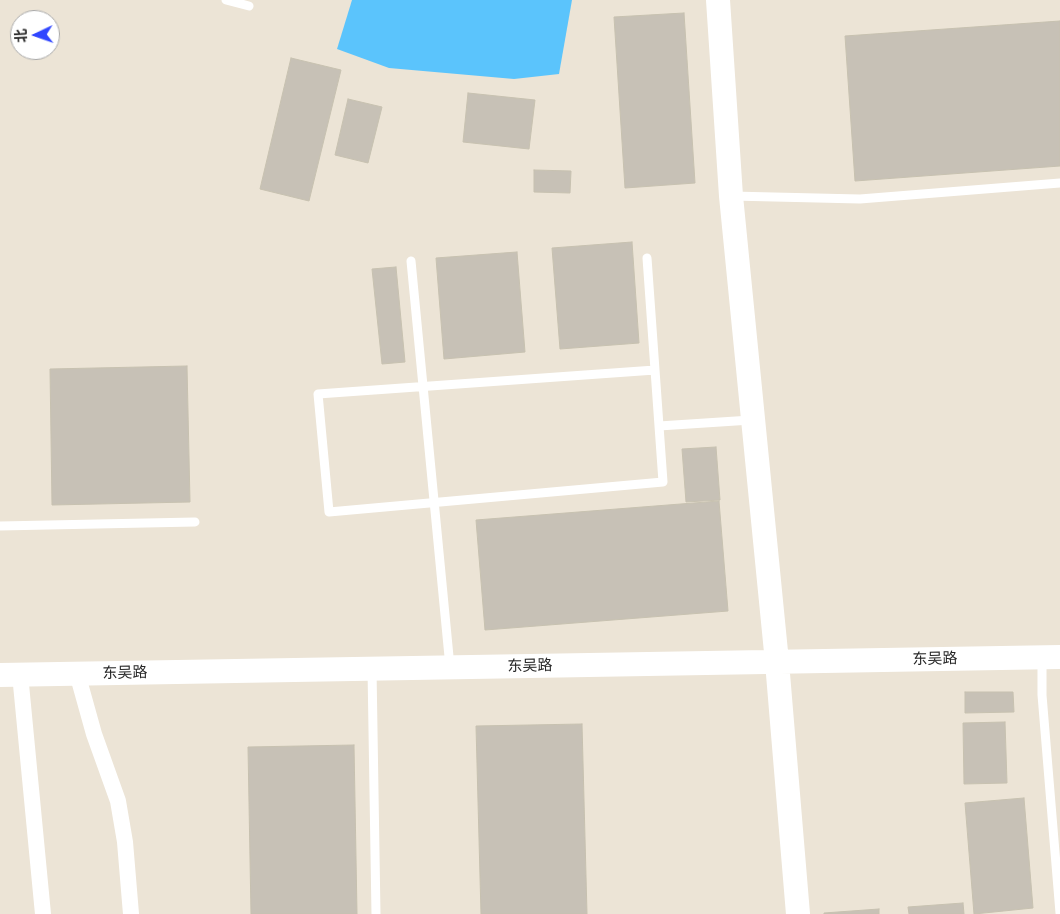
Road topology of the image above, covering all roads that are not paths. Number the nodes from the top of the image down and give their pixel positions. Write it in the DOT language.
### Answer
graph roads {
  1 [pos="226,0"];
  2 [pos="718,0"];
  3 [pos="249,6"];
  4 [pos="1060,183"];
  5 [pos="731,196"];
  6 [pos="647,258"];
  7 [pos="411,261"];
  8 [pos="655,370"];
  9 [pos="423,387"];
  10 [pos="753,420"];
  11 [pos="659,426"];
  12 [pos="434,502"];
  13 [pos="194,522"];
  14 [pos="0,526"];
  15 [pos="1051,657"];
  16 [pos="777,662"];
  17 [pos="450,667"];
  18 [pos="372,668"];
  19 [pos="10,674"];
  20 [pos="77,674"];
  21 [pos="1060,913"];
  22 [pos="43,914"];
  23 [pos="131,914"];
  24 [pos="376,914"];
  25 [pos="798,914"];
  1 -- 3 [label="lane"];
  2 -- 5 [label="street"];
  4 -- 5 [label="lane"];
  5 -- 10 [label="street"];
  6 -- 8 [label="lane"];
  7 -- 9 [label="lane"];
  8 -- 9 [label="lane"];
  8 -- 11 [label="lane"];
  9 -- 12 [label="lane"];
  9 -- 12 [label="lane"];
  10 -- 11 [label="lane"];
  10 -- 16 [label="street"];
  11 -- 12 [label="lane"];
  12 -- 17 [label="lane"];
  13 -- 14 [label="lane"];
  15 -- 16 [label="street, 东吴路"];
  15 -- 21 [label="lane"];
  16 -- 17 [label="street, 东吴路"];
  16 -- 25 [label="street"];
  17 -- 18 [label="street, 东吴路"];
  18 -- 20 [label="street, 东吴路"];
  18 -- 24 [label="lane"];
  19 -- 20 [label="street, 东吴路"];
  19 -- 22 [label="street"];
  20 -- 23 [label="street"];
}
